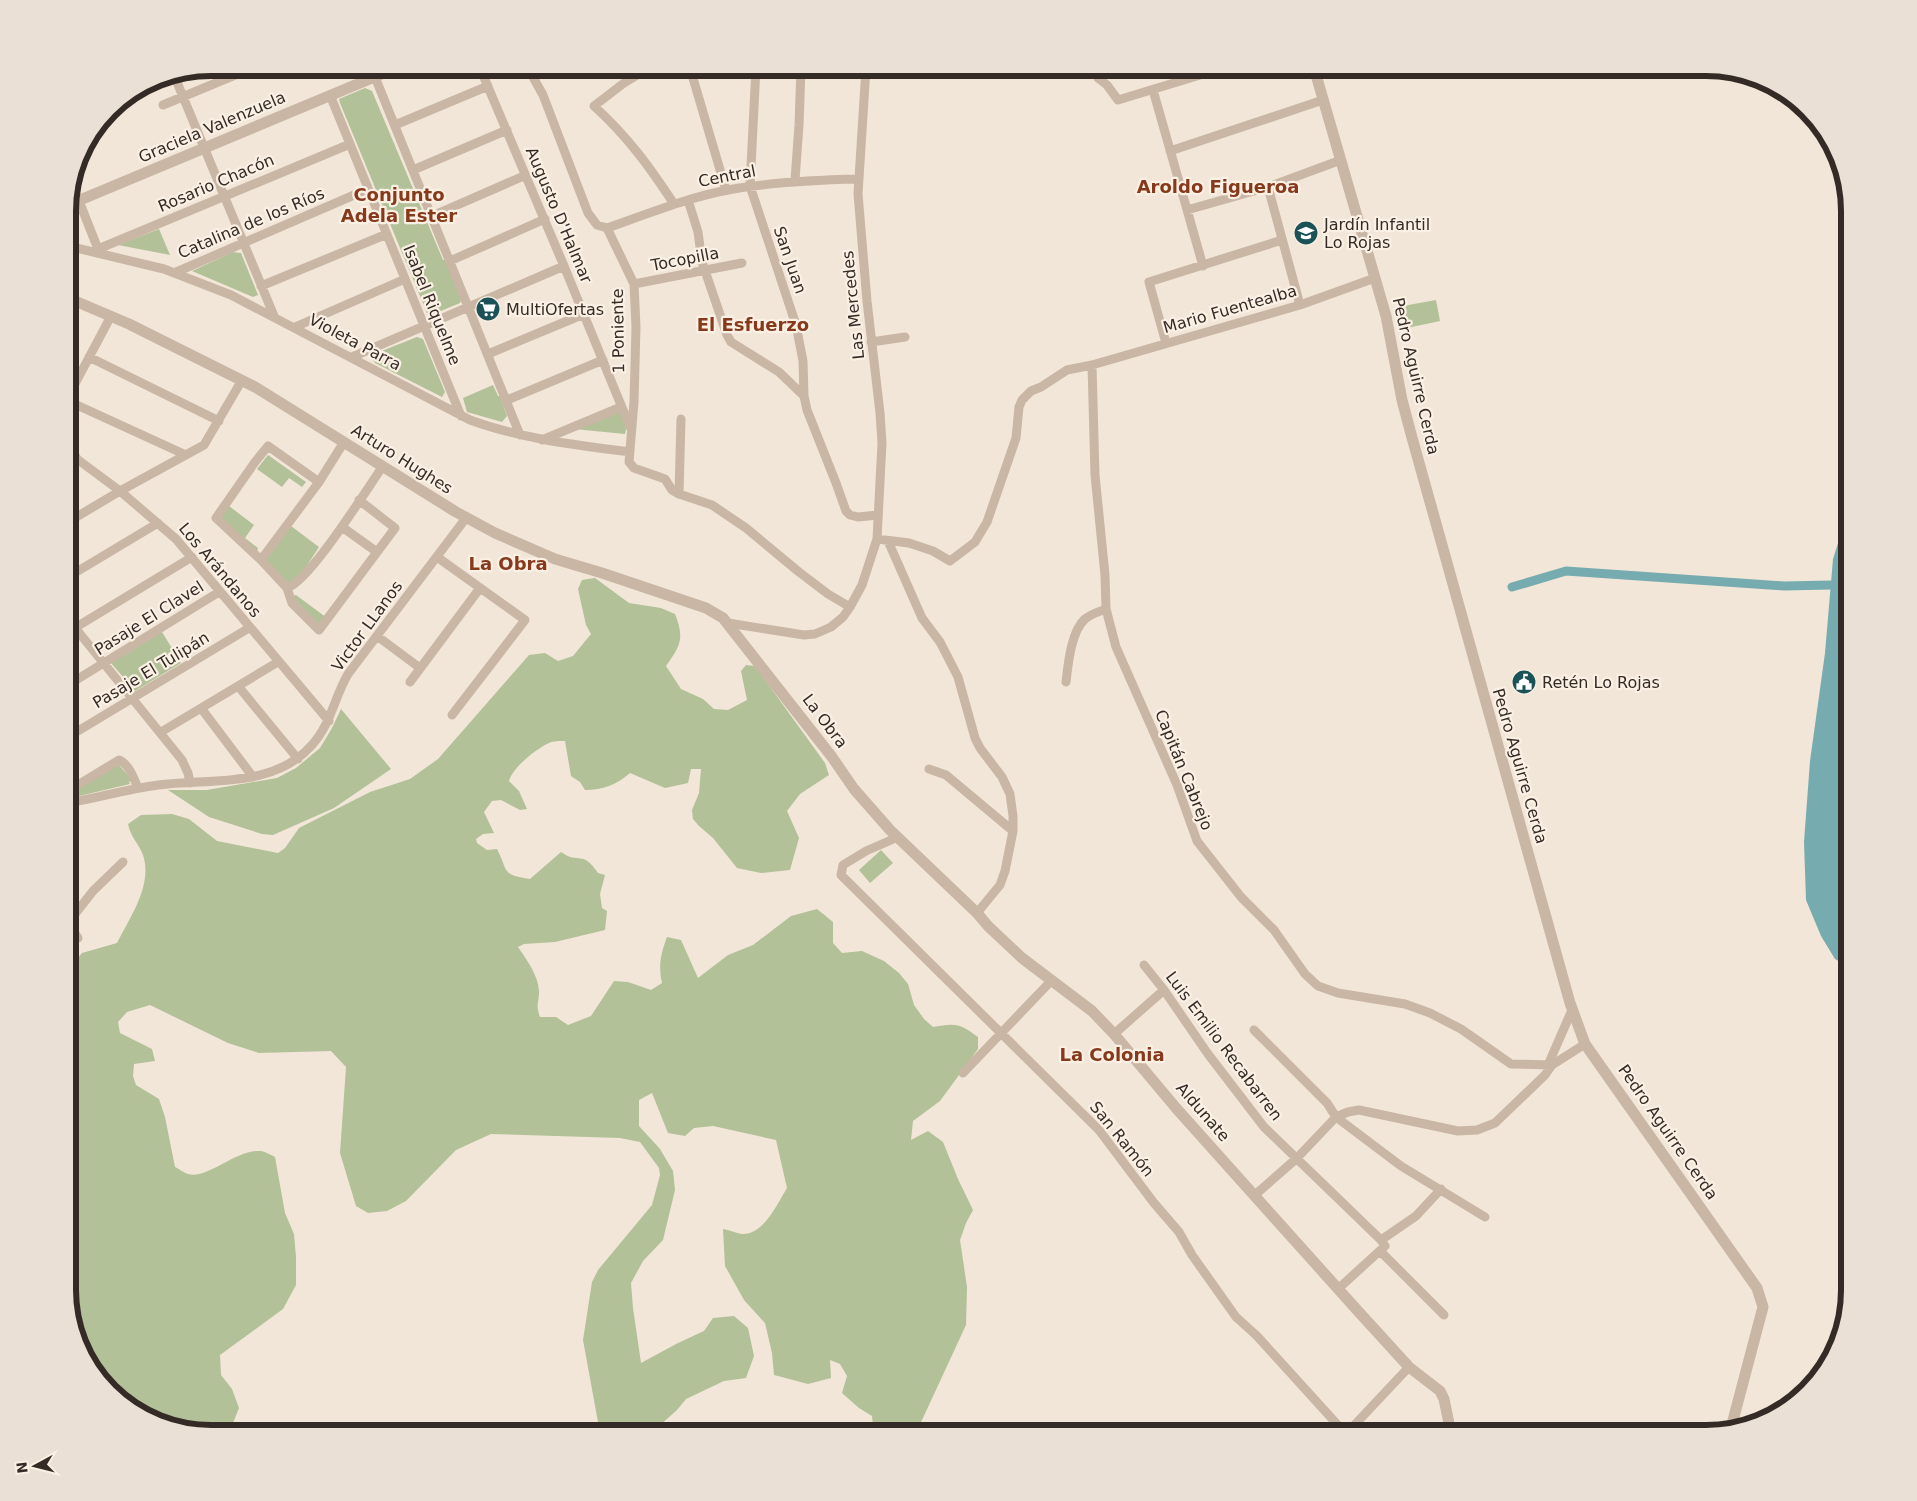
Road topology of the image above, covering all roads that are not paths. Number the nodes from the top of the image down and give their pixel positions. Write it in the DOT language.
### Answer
graph roads {
  1 [pos="232,76"];
  2 [pos="484,76"];
  3 [pos="532,76"];
  4 [pos="636,76"];
  5 [pos="693,76"];
  6 [pos="756,76"];
  7 [pos="801,76"];
  8 [pos="865,76"];
  9 [pos="1098,76"];
  10 [pos="1198,76"];
  11 [pos="1316,76"];
  12 [pos="375,77"];
  13 [pos="177,81"];
  14 [pos="488,86"];
  15 [pos="1153,90"];
  16 [pos="183,96"];
  17 [pos="330,96"];
  18 [pos="1323,100"];
  19 [pos="163,105"];
  20 [pos="395,125"];
  21 [pos="507,130"];
  22 [pos="350,144"];
  23 [pos="204,148"];
  24 [pos="1170,151"];
  25 [pos="1341,160"];
  26 [pos="413,170"];
  27 [pos="526,175"];
  28 [pos="858,179"];
  29 [pos="795,180"];
  30 [pos="750,186"];
  31 [pos="1268,187"];
  32 [pos="368,189"];
  33 [pos="726,190"];
  34 [pos="224,196"];
  35 [pos="688,200"];
  36 [pos="77,201"];
  37 [pos="674,204"];
  38 [pos="1187,210"];
  39 [pos="77,211"];
  40 [pos="432,216"];
  41 [pos="545,220"];
  42 [pos="607,228"];
  43 [pos="386,234"];
  44 [pos="1282,240"];
  45 [pos="243,243"];
  46 [pos="77,248"];
  47 [pos="98,251"];
  48 [pos="450,261"];
  49 [pos="742,263"];
  50 [pos="564,266"];
  51 [pos="1203,266"];
  52 [pos="706,270"];
  53 [pos="174,273"];
  54 [pos="1375,278"];
  55 [pos="405,279"];
  56 [pos="634,284"];
  57 [pos="262,286"];
  58 [pos="77,302"];
  59 [pos="1300,305"];
  60 [pos="469,307"];
  61 [pos="584,314"];
  62 [pos="111,316"];
  63 [pos="274,316"];
  64 [pos="424,326"];
  65 [pos="295,327"];
  66 [pos="905,336"];
  67 [pos="871,342"];
  68 [pos="1166,343"];
  69 [pos="488,354"];
  70 [pos="89,357"];
  71 [pos="352,357"];
  72 [pos="603,360"];
  73 [pos="1092,365"];
  74 [pos="77,380"];
  75 [pos="242,380"];
  76 [pos="804,396"];
  77 [pos="507,400"];
  78 [pos="77,405"];
  79 [pos="621,407"];
  80 [pos="461,416"];
  81 [pos="681,419"];
  82 [pos="220,421"];
  83 [pos="631,430"];
  84 [pos="520,435"];
  85 [pos="541,440"];
  86 [pos="344,442"];
  87 [pos="630,452"];
  88 [pos="186,456"];
  89 [pos="77,459"];
  90 [pos="383,466"];
  91 [pos="680,478"];
  92 [pos="665,479"];
  93 [pos="319,482"];
  94 [pos="120,491"];
  95 [pos="679,494"];
  96 [pos="359,500"];
  97 [pos="878,515"];
  98 [pos="77,517"];
  99 [pos="466,518"];
  100 [pos="158,523"];
  101 [pos="342,527"];
  102 [pos="877,539"];
  103 [pos="888,541"];
  104 [pos="377,552"];
  105 [pos="192,557"];
  106 [pos="437,557"];
  107 [pos="261,560"];
  108 [pos="77,572"];
  109 [pos="287,588"];
  110 [pos="480,588"];
  111 [pos="219,592"];
  112 [pos="850,607"];
  113 [pos="1106,609"];
  114 [pos="728,623"];
  115 [pos="77,627"];
  116 [pos="249,628"];
  117 [pos="77,635"];
  118 [pos="377,636"];
  119 [pos="278,662"];
  120 [pos="104,663"];
  121 [pos="420,668"];
  122 [pos="77,680"];
  123 [pos="410,682"];
  124 [pos="1066,682"];
  125 [pos="238,686"];
  126 [pos="133,698"];
  127 [pos="201,708"];
  128 [pos="452,715"];
  129 [pos="329,721"];
  130 [pos="77,732"];
  131 [pos="161,732"];
  132 [pos="298,759"];
  133 [pos="929,769"];
  134 [pos="253,777"];
  135 [pos="190,783"];
  136 [pos="77,785"];
  137 [pos="138,788"];
  138 [pos="77,801"];
  139 [pos="1013,831"];
  140 [pos="898,836"];
  141 [pos="123,862"];
  142 [pos="77,911"];
  143 [pos="977,913"];
  144 [pos="1144,965"];
  145 [pos="1052,980"];
  146 [pos="1164,990"];
  147 [pos="1572,1010"];
  148 [pos="1254,1030"];
  149 [pos="1002,1032"];
  150 [pos="1114,1034"];
  151 [pos="1585,1044"];
  152 [pos="1550,1065"];
  153 [pos="964,1073"];
  154 [pos="1336,1117"];
  155 [pos="1297,1158"];
  156 [pos="1441,1189"];
  157 [pos="1255,1195"];
  158 [pos="1485,1217"];
  159 [pos="1381,1240"];
  160 [pos="1381,1252"];
  161 [pos="1338,1290"];
  162 [pos="1444,1315"];
  163 [pos="1409,1367"];
  164 [pos="1733,1422"];
  165 [pos="1338,1425"];
  166 [pos="1354,1425"];
  167 [pos="1449,1425"];
  1 -- 16 [label="street"];
  2 -- 14 [label="street, Augusto D'Halmar"];
  3 -- 42 [label="street, 1 Poniente"];
  4 -- 37 [label="street"];
  5 -- 33 [label="street"];
  6 -- 30 [label="street, San Juan"];
  7 -- 29 [label="street"];
  8 -- 28 [label="street, Las Mercedes"];
  9 -- 15 [label="street"];
  10 -- 15 [label="street"];
  11 -- 18 [label="street, Pedro Aguirre Cerda"];
  12 -- 17 [label="street, Graciela Valenzuela"];
  12 -- 20 [label="street, Isabel Riquelme"];
  13 -- 16 [label="street"];
  14 -- 20 [label="street"];
  14 -- 21 [label="street, Augusto D'Halmar"];
  15 -- 24 [label="street"];
  16 -- 19 [label="street"];
  16 -- 23 [label="street"];
  17 -- 22 [label="street, Isabel Riquelme"];
  17 -- 23 [label="street, Graciela Valenzuela"];
  18 -- 24 [label="street"];
  18 -- 25 [label="street, Pedro Aguirre Cerda"];
  20 -- 26 [label="street, Isabel Riquelme"];
  21 -- 26 [label="street"];
  21 -- 27 [label="street, Augusto D'Halmar"];
  22 -- 32 [label="street, Isabel Riquelme"];
  22 -- 34 [label="street, Rosario Chacón"];
  23 -- 34 [label="street"];
  23 -- 36 [label="street, Graciela Valenzuela"];
  24 -- 38 [label="street"];
  25 -- 31 [label="street"];
  25 -- 54 [label="street, Pedro Aguirre Cerda"];
  26 -- 40 [label="street, Isabel Riquelme"];
  27 -- 40 [label="street"];
  27 -- 41 [label="street, Augusto D'Halmar"];
  28 -- 29 [label="street, Central"];
  28 -- 67 [label="street, Las Mercedes"];
  29 -- 30 [label="street, Central"];
  30 -- 33 [label="street, Central"];
  30 -- 76 [label="street, San Juan"];
  31 -- 38 [label="street"];
  31 -- 44 [label="street"];
  32 -- 43 [label="street, Isabel Riquelme"];
  32 -- 45 [label="street, Catalina de los Ríos"];
  33 -- 35 [label="street, Central"];
  34 -- 45 [label="street"];
  34 -- 47 [label="street, Rosario Chacón"];
  35 -- 37 [label="street, Central"];
  35 -- 52 [label="street"];
  37 -- 42 [label="street, Central"];
  38 -- 51 [label="street"];
  39 -- 47 [label="street"];
  40 -- 48 [label="street, Isabel Riquelme"];
  41 -- 48 [label="street"];
  41 -- 50 [label="street, Augusto D'Halmar"];
  42 -- 56 [label="street, 1 Poniente"];
  43 -- 55 [label="street, Isabel Riquelme"];
  43 -- 57 [label="street"];
  44 -- 51 [label="street"];
  44 -- 59 [label="street"];
  45 -- 53 [label="street, Catalina de los Ríos"];
  45 -- 57 [label="street"];
  46 -- 47 [label="street, Violeta Parra"];
  47 -- 53 [label="street, Violeta Parra"];
  48 -- 60 [label="street, Isabel Riquelme"];
  49 -- 52 [label="street, Tocopilla"];
  50 -- 60 [label="street"];
  50 -- 61 [label="street, Augusto D'Halmar"];
  51 -- 68 [label="street"];
  52 -- 56 [label="street, Tocopilla"];
  52 -- 76 [label="street"];
  53 -- 63 [label="street, Violeta Parra"];
  54 -- 59 [label="street, Mario Fuentealba"];
  54 -- 147 [label="street, Pedro Aguirre Cerda"];
  55 -- 64 [label="street, Isabel Riquelme"];
  55 -- 65 [label="street"];
  56 -- 83 [label="street, 1 Poniente"];
  57 -- 63 [label="street"];
  58 -- 62 [label="street, Arturo Hughes"];
  59 -- 68 [label="street, Mario Fuentealba"];
  60 -- 64 [label="street"];
  60 -- 69 [label="street, Isabel Riquelme"];
  61 -- 69 [label="street"];
  61 -- 72 [label="street, Augusto D'Halmar"];
  62 -- 70 [label="street"];
  62 -- 75 [label="street, Arturo Hughes"];
  63 -- 65 [label="street, Violeta Parra"];
  64 -- 71 [label="street"];
  64 -- 80 [label="street, Isabel Riquelme"];
  65 -- 71 [label="street, Violeta Parra"];
  66 -- 67 [label="street"];
  67 -- 97 [label="street, Las Mercedes"];
  68 -- 73 [label="street, Mario Fuentealba"];
  69 -- 77 [label="street, Isabel Riquelme"];
  70 -- 74 [label="street"];
  70 -- 82 [label="street"];
  71 -- 80 [label="street, Violeta Parra"];
  72 -- 77 [label="street"];
  72 -- 79 [label="street, Augusto D'Halmar"];
  73 -- 103 [label="street, Mario Fuentealba"];
  73 -- 113 [label="street, Capitán Cabrejo"];
  75 -- 82 [label="street"];
  75 -- 86 [label="street, Arturo Hughes"];
  76 -- 97 [label="street, San Juan"];
  77 -- 84 [label="street, Isabel Riquelme"];
  78 -- 88 [label="street"];
  79 -- 83 [label="street, Augusto D'Halmar"];
  79 -- 85 [label="street"];
  80 -- 84 [label="street, Violeta Parra"];
  81 -- 91 [label="street"];
  82 -- 88 [label="street"];
  83 -- 87 [label="street, 1 Poniente"];
  84 -- 85 [label="street, Violeta Parra"];
  85 -- 87 [label="street, Violeta Parra"];
  86 -- 90 [label="street, Arturo Hughes"];
  86 -- 93 [label="street"];
  87 -- 92 [label="street"];
  88 -- 94 [label="street"];
  89 -- 94 [label="street, Los Arándanos"];
  90 -- 96 [label="street"];
  90 -- 99 [label="street, Arturo Hughes"];
  91 -- 92 [label="street"];
  91 -- 95 [label="street"];
  92 -- 95 [label="street"];
  93 -- 107 [label="street"];
  93 -- 107 [label="street"];
  94 -- 98 [label="street"];
  94 -- 100 [label="street, Los Arándanos"];
  95 -- 112 [label="street"];
  96 -- 101 [label="street"];
  96 -- 104 [label="street"];
  97 -- 102 [label="street, Las Mercedes"];
  99 -- 106 [label="street, Victor LLanos"];
  99 -- 114 [label="street, Arturo Hughes"];
  100 -- 105 [label="street, Los Arándanos"];
  100 -- 108 [label="street"];
  101 -- 104 [label="street"];
  101 -- 109 [label="street"];
  102 -- 103 [label="street"];
  102 -- 112 [label="street, Las Mercedes"];
  103 -- 139 [label="street"];
  104 -- 109 [label="street"];
  105 -- 111 [label="street, Los Arándanos"];
  105 -- 115 [label="street"];
  106 -- 110 [label="street"];
  106 -- 118 [label="street, Victor LLanos"];
  107 -- 109 [label="street"];
  110 -- 121 [label="street"];
  110 -- 128 [label="street"];
  111 -- 116 [label="street, Los Arándanos"];
  111 -- 120 [label="street, Pasaje El Clavel"];
  112 -- 114 [label="street, Las Mercedes"];
  113 -- 124 [label="street"];
  113 -- 152 [label="street, Capitán Cabrejo"];
  114 -- 140 [label="street, La Obra"];
  116 -- 119 [label="street, Los Arándanos"];
  116 -- 126 [label="street, Pasaje El Tulipán"];
  117 -- 120 [label="street"];
  118 -- 121 [label="street"];
  118 -- 129 [label="street, Victor LLanos"];
  119 -- 125 [label="street"];
  119 -- 129 [label="street, Los Arándanos"];
  120 -- 122 [label="street, Pasaje El Clavel"];
  120 -- 126 [label="street"];
  121 -- 123 [label="street"];
  125 -- 127 [label="street"];
  125 -- 132 [label="street"];
  126 -- 130 [label="street, Pasaje El Tulipán"];
  126 -- 131 [label="street"];
  127 -- 131 [label="street"];
  127 -- 134 [label="street"];
  129 -- 132 [label="street, Victor LLanos"];
  131 -- 135 [label="street"];
  132 -- 134 [label="street, Victor LLanos"];
  133 -- 139 [label="street"];
  134 -- 135 [label="street, Victor LLanos"];
  135 -- 137 [label="street, Victor LLanos"];
  136 -- 137 [label="street"];
  137 -- 138 [label="street, Victor LLanos"];
  139 -- 143 [label="street"];
  140 -- 143 [label="street, Aldunate"];
  140 -- 149 [label="street, San Ramón"];
  141 -- 142 [label="street"];
  143 -- 145 [label="street, Aldunate"];
  144 -- 146 [label="street, Luis Emilio Recabarren"];
  145 -- 149 [label="street"];
  145 -- 150 [label="street, Aldunate"];
  146 -- 150 [label="street"];
  146 -- 155 [label="street, Luis Emilio Recabarren"];
  147 -- 151 [label="street, Pedro Aguirre Cerda"];
  147 -- 152 [label="street"];
  148 -- 154 [label="street"];
  149 -- 153 [label="street"];
  149 -- 165 [label="street, San Ramón"];
  150 -- 157 [label="street, Aldunate"];
  151 -- 152 [label="street"];
  151 -- 164 [label="street, Pedro Aguirre Cerda"];
  152 -- 154 [label="street"];
  154 -- 155 [label="street"];
  154 -- 156 [label="street"];
  155 -- 157 [label="street"];
  155 -- 159 [label="street, Luis Emilio Recabarren"];
  156 -- 158 [label="street"];
  156 -- 159 [label="street"];
  157 -- 161 [label="street, Aldunate"];
  159 -- 160 [label="street"];
  160 -- 161 [label="street"];
  160 -- 162 [label="street"];
  161 -- 163 [label="street, Aldunate"];
  163 -- 166 [label="street"];
  163 -- 167 [label="street, Aldunate"];
}
